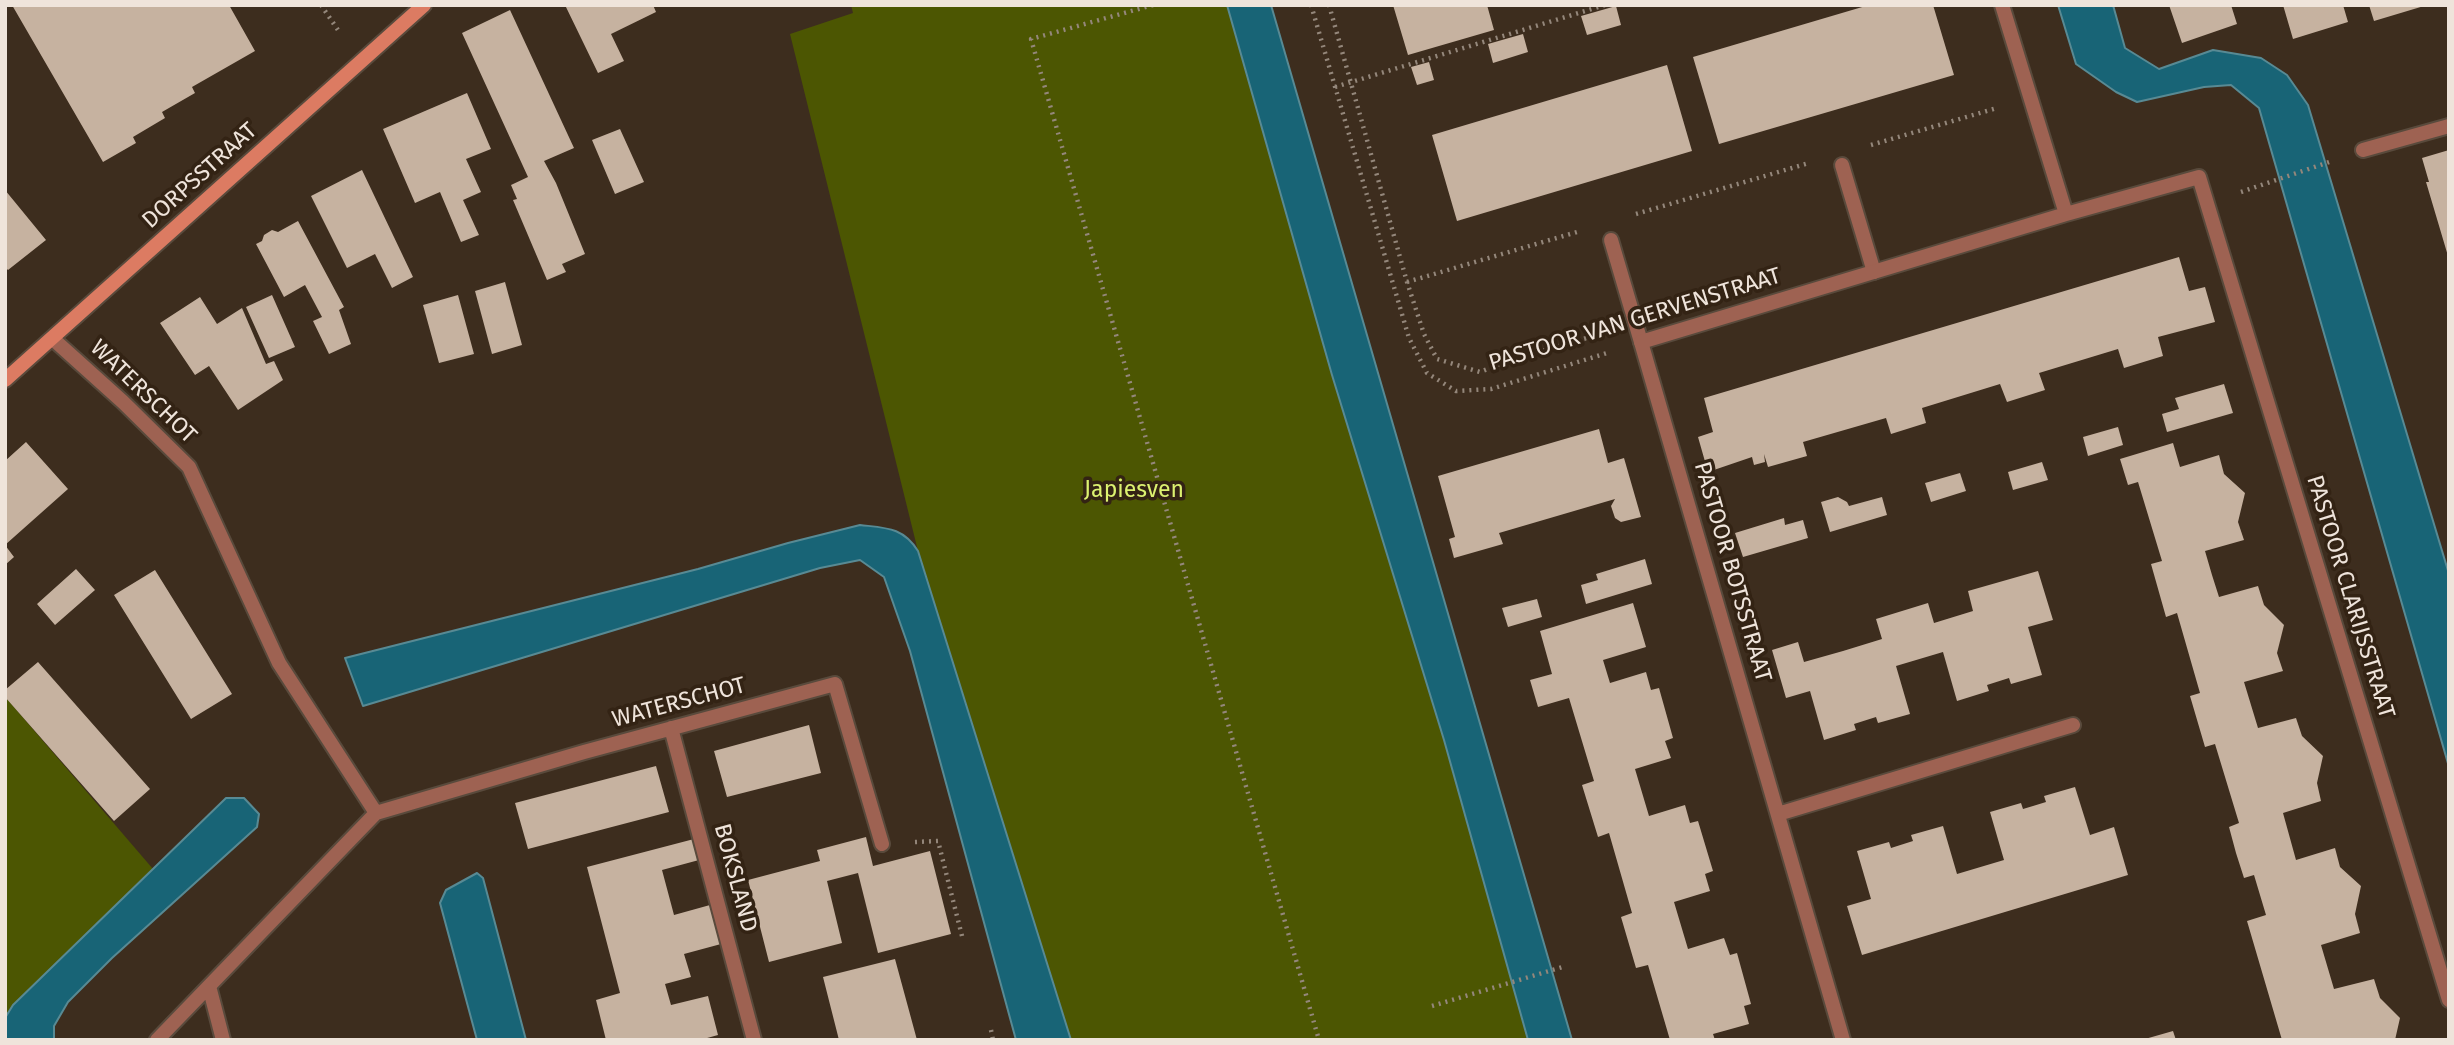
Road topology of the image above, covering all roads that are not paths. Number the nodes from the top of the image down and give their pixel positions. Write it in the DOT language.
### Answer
graph roads {
  1 [pos="425,5"];
  2 [pos="2002,5"];
  3 [pos="2449,126"];
  4 [pos="2363,150"];
  5 [pos="1842,165"];
  6 [pos="2208,207"];
  7 [pos="2066,214"];
  8 [pos="1611,240"];
  9 [pos="1874,272"];
  10 [pos="53,339"];
  11 [pos="1641,342"];
  12 [pos="5,380"];
  13 [pos="2073,725"];
  14 [pos="671,728"];
  15 [pos="376,813"];
  16 [pos="1779,814"];
  17 [pos="882,844"];
  18 [pos="209,986"];
  19 [pos="2449,1000"];
  20 [pos="157,1040"];
  21 [pos="223,1040"];
  22 [pos="754,1040"];
  23 [pos="1843,1040"];
  1 -- 10 [label="street, DORPSSTRAAT"];
  2 -- 7 [label="street"];
  3 -- 4 [label="street"];
  5 -- 9 [label="street"];
  6 -- 7 [label="street, PASTOOR VAN GERVENSTRAAT"];
  6 -- 19 [label="street, PASTOOR CLARIJSSTRAAT"];
  7 -- 9 [label="street, PASTOOR VAN GERVENSTRAAT"];
  8 -- 11 [label="street, PASTOOR BOTSSTRAAT"];
  9 -- 11 [label="street, PASTOOR VAN GERVENSTRAAT"];
  10 -- 12 [label="street, DORPSSTRAAT"];
  10 -- 15 [label="street, WATERSCHOT"];
  11 -- 16 [label="street, PASTOOR BOTSSTRAAT"];
  13 -- 16 [label="street"];
  14 -- 15 [label="street, WATERSCHOT"];
  14 -- 17 [label="street, WATERSCHOT"];
  14 -- 22 [label="street, BOKSLAND"];
  15 -- 18 [label="street, WATERSCHOT"];
  16 -- 23 [label="street, PASTOOR BOTSSTRAAT"];
  18 -- 20 [label="street, WATERSCHOT"];
  18 -- 21 [label="street"];
}
